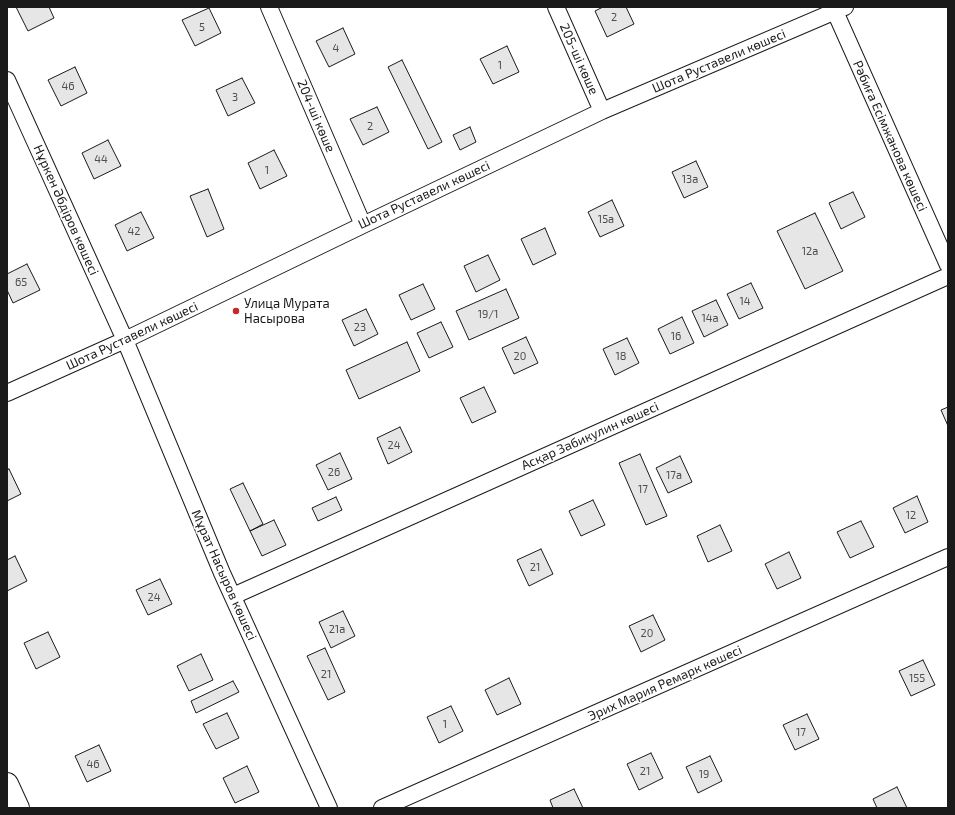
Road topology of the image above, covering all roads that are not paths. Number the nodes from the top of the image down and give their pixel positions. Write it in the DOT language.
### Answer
graph roads {
  1 [pos="269,7"];
  2 [pos="556,7"];
  3 [pos="837,9"];
  4 [pos="7,80"];
  5 [pos="602,111"];
  6 [pos="363,224"];
  7 [pos="948,265"];
  8 [pos="948,276"];
  9 [pos="125,340"];
  10 [pos="7,393"];
  11 [pos="948,557"];
  12 [pos="233,596"];
  13 [pos="7,784"];
  14 [pos="18,808"];
  15 [pos="329,808"];
  16 [pos="382,808"];
  1 -- 6 [label="street, 204-ші көше"];
  2 -- 5 [label="street, 205-ші көше"];
  3 -- 5 [label="street, Шота Руставели көшесі"];
  3 -- 7 [label="street, Рәбиға Есімжанова көшесі"];
  4 -- 9 [label="street, Нұркен Әбдіров көшесі"];
  5 -- 6 [label="street, Шота Руставели көшесі"];
  6 -- 9 [label="street, Шота Руставели көшесі"];
  8 -- 12 [label="street, Асқар Забикулин көшесі"];
  9 -- 10 [label="street, Шота Руставели көшесі"];
  9 -- 12 [label="street, Мұрат Насыров көшесі"];
  11 -- 16 [label="street, Эрих Мария Ремарк көшесі"];
  12 -- 15 [label="street, Мұрат Насыров көшесі"];
  13 -- 14 [label="street"];
}
